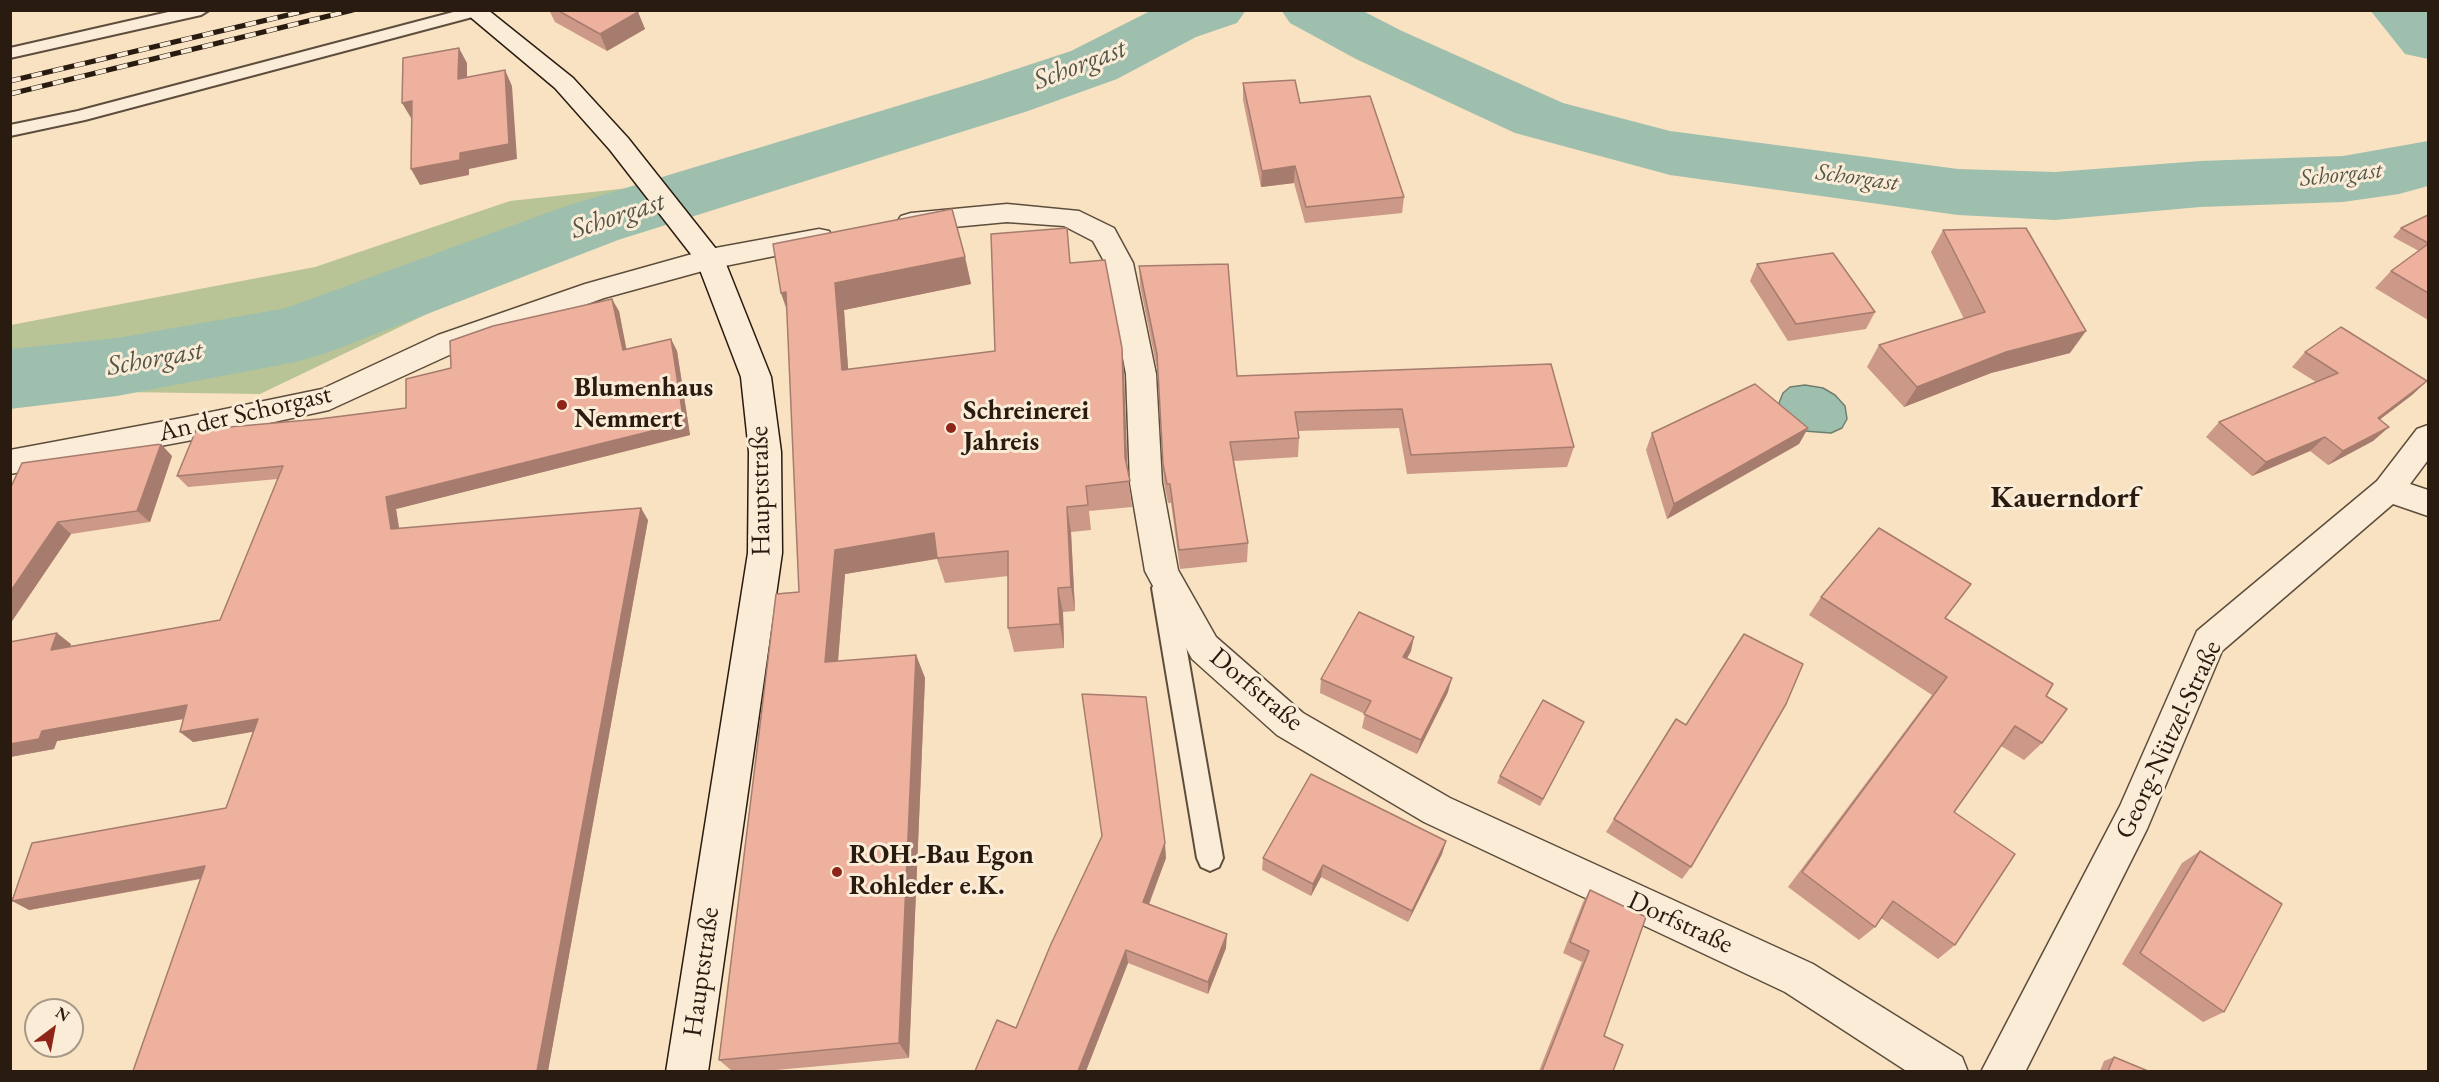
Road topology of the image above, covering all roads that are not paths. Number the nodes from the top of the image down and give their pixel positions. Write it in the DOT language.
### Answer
graph roads {
  1 [pos="201,10"];
  2 [pos="473,11"];
  3 [pos="10,53"];
  4 [pos="10,131"];
  5 [pos="878,226"];
  6 [pos="845,233"];
  7 [pos="710,260"];
  8 [pos="2428,437"];
  9 [pos="10,462"];
  10 [pos="2388,490"];
  11 [pos="2428,503"];
  12 [pos="1162,571"];
  13 [pos="1210,858"];
  14 [pos="687,1071"];
  15 [pos="1947,1071"];
  16 [pos="2002,1071"];
  1 -- 3 [label="lane"];
  2 -- 4 [label="lane"];
  2 -- 7 [label="street, Hauptstraße"];
  5 -- 12 [label="street, Dorfstraße"];
  6 -- 7 [label="street"];
  7 -- 9 [label="street, An der Schorgast"];
  7 -- 14 [label="street, Hauptstraße"];
  8 -- 10 [label="street, Georg-Nützel-Straße"];
  10 -- 11 [label="street"];
  10 -- 16 [label="street, Georg-Nützel-Straße"];
  12 -- 13 [label="lane"];
  12 -- 15 [label="street, Dorfstraße"];
}
